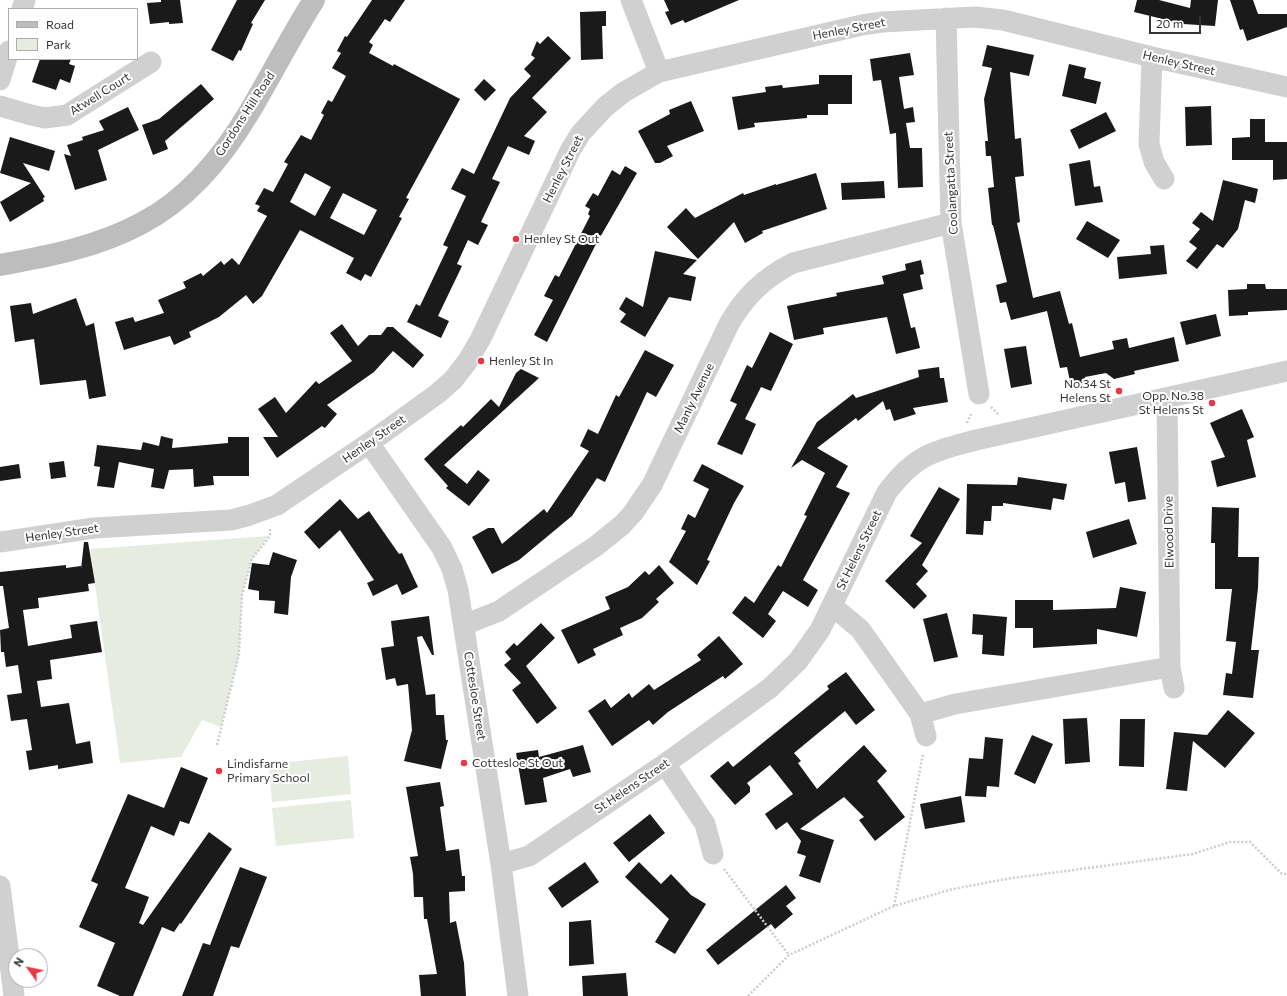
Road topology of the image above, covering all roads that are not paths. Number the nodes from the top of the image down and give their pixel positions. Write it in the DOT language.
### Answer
graph roads {
  1 [pos="314,0"];
  2 [pos="631,0"];
  3 [pos="946,18"];
  4 [pos="8,54"];
  5 [pos="1152,57"];
  6 [pos="151,62"];
  7 [pos="659,72"];
  8 [pos="0,80"];
  9 [pos="1287,87"];
  10 [pos="0,106"];
  11 [pos="1164,179"];
  12 [pos="951,223"];
  13 [pos="0,265"];
  14 [pos="1287,371"];
  15 [pos="979,394"];
  16 [pos="1167,398"];
  17 [pos="369,443"];
  18 [pos="0,542"];
  19 [pos="832,606"];
  20 [pos="464,625"];
  21 [pos="1170,667"];
  22 [pos="1174,688"];
  23 [pos="920,714"];
  24 [pos="926,736"];
  25 [pos="665,764"];
  26 [pos="713,854"];
  27 [pos="501,864"];
  28 [pos="0,886"];
  29 [pos="14,996"];
  30 [pos="518,996"];
  1 -- 13 [label="main road, Gordons Hill Road"];
  2 -- 7 [label="street"];
  3 -- 5 [label="street, Henley Street"];
  3 -- 7 [label="street, Henley Street"];
  3 -- 12 [label="street, Coolangatta Street"];
  4 -- 8 [label="street"];
  5 -- 9 [label="street, Henley Street"];
  5 -- 11 [label="street"];
  6 -- 10 [label="street, Atwell Court"];
  7 -- 17 [label="street, Henley Street"];
  12 -- 15 [label="street, Coolangatta Street"];
  12 -- 20 [label="street, Manly Avenue"];
  14 -- 16 [label="street, St Helens Street"];
  16 -- 19 [label="street, St Helens Street"];
  16 -- 21 [label="street, Elwood Drive"];
  17 -- 18 [label="street, Henley Street"];
  17 -- 20 [label="street, Cottesloe Street"];
  19 -- 23 [label="street"];
  19 -- 25 [label="street, St Helens Street"];
  20 -- 27 [label="street, Cottesloe Street"];
  21 -- 22 [label="street, Elwood Drive"];
  21 -- 23 [label="street"];
  23 -- 24 [label="street"];
  25 -- 26 [label="street"];
  25 -- 27 [label="street, St Helens Street"];
  27 -- 30 [label="street, Cottesloe Street"];
  28 -- 29 [label="street"];
}
